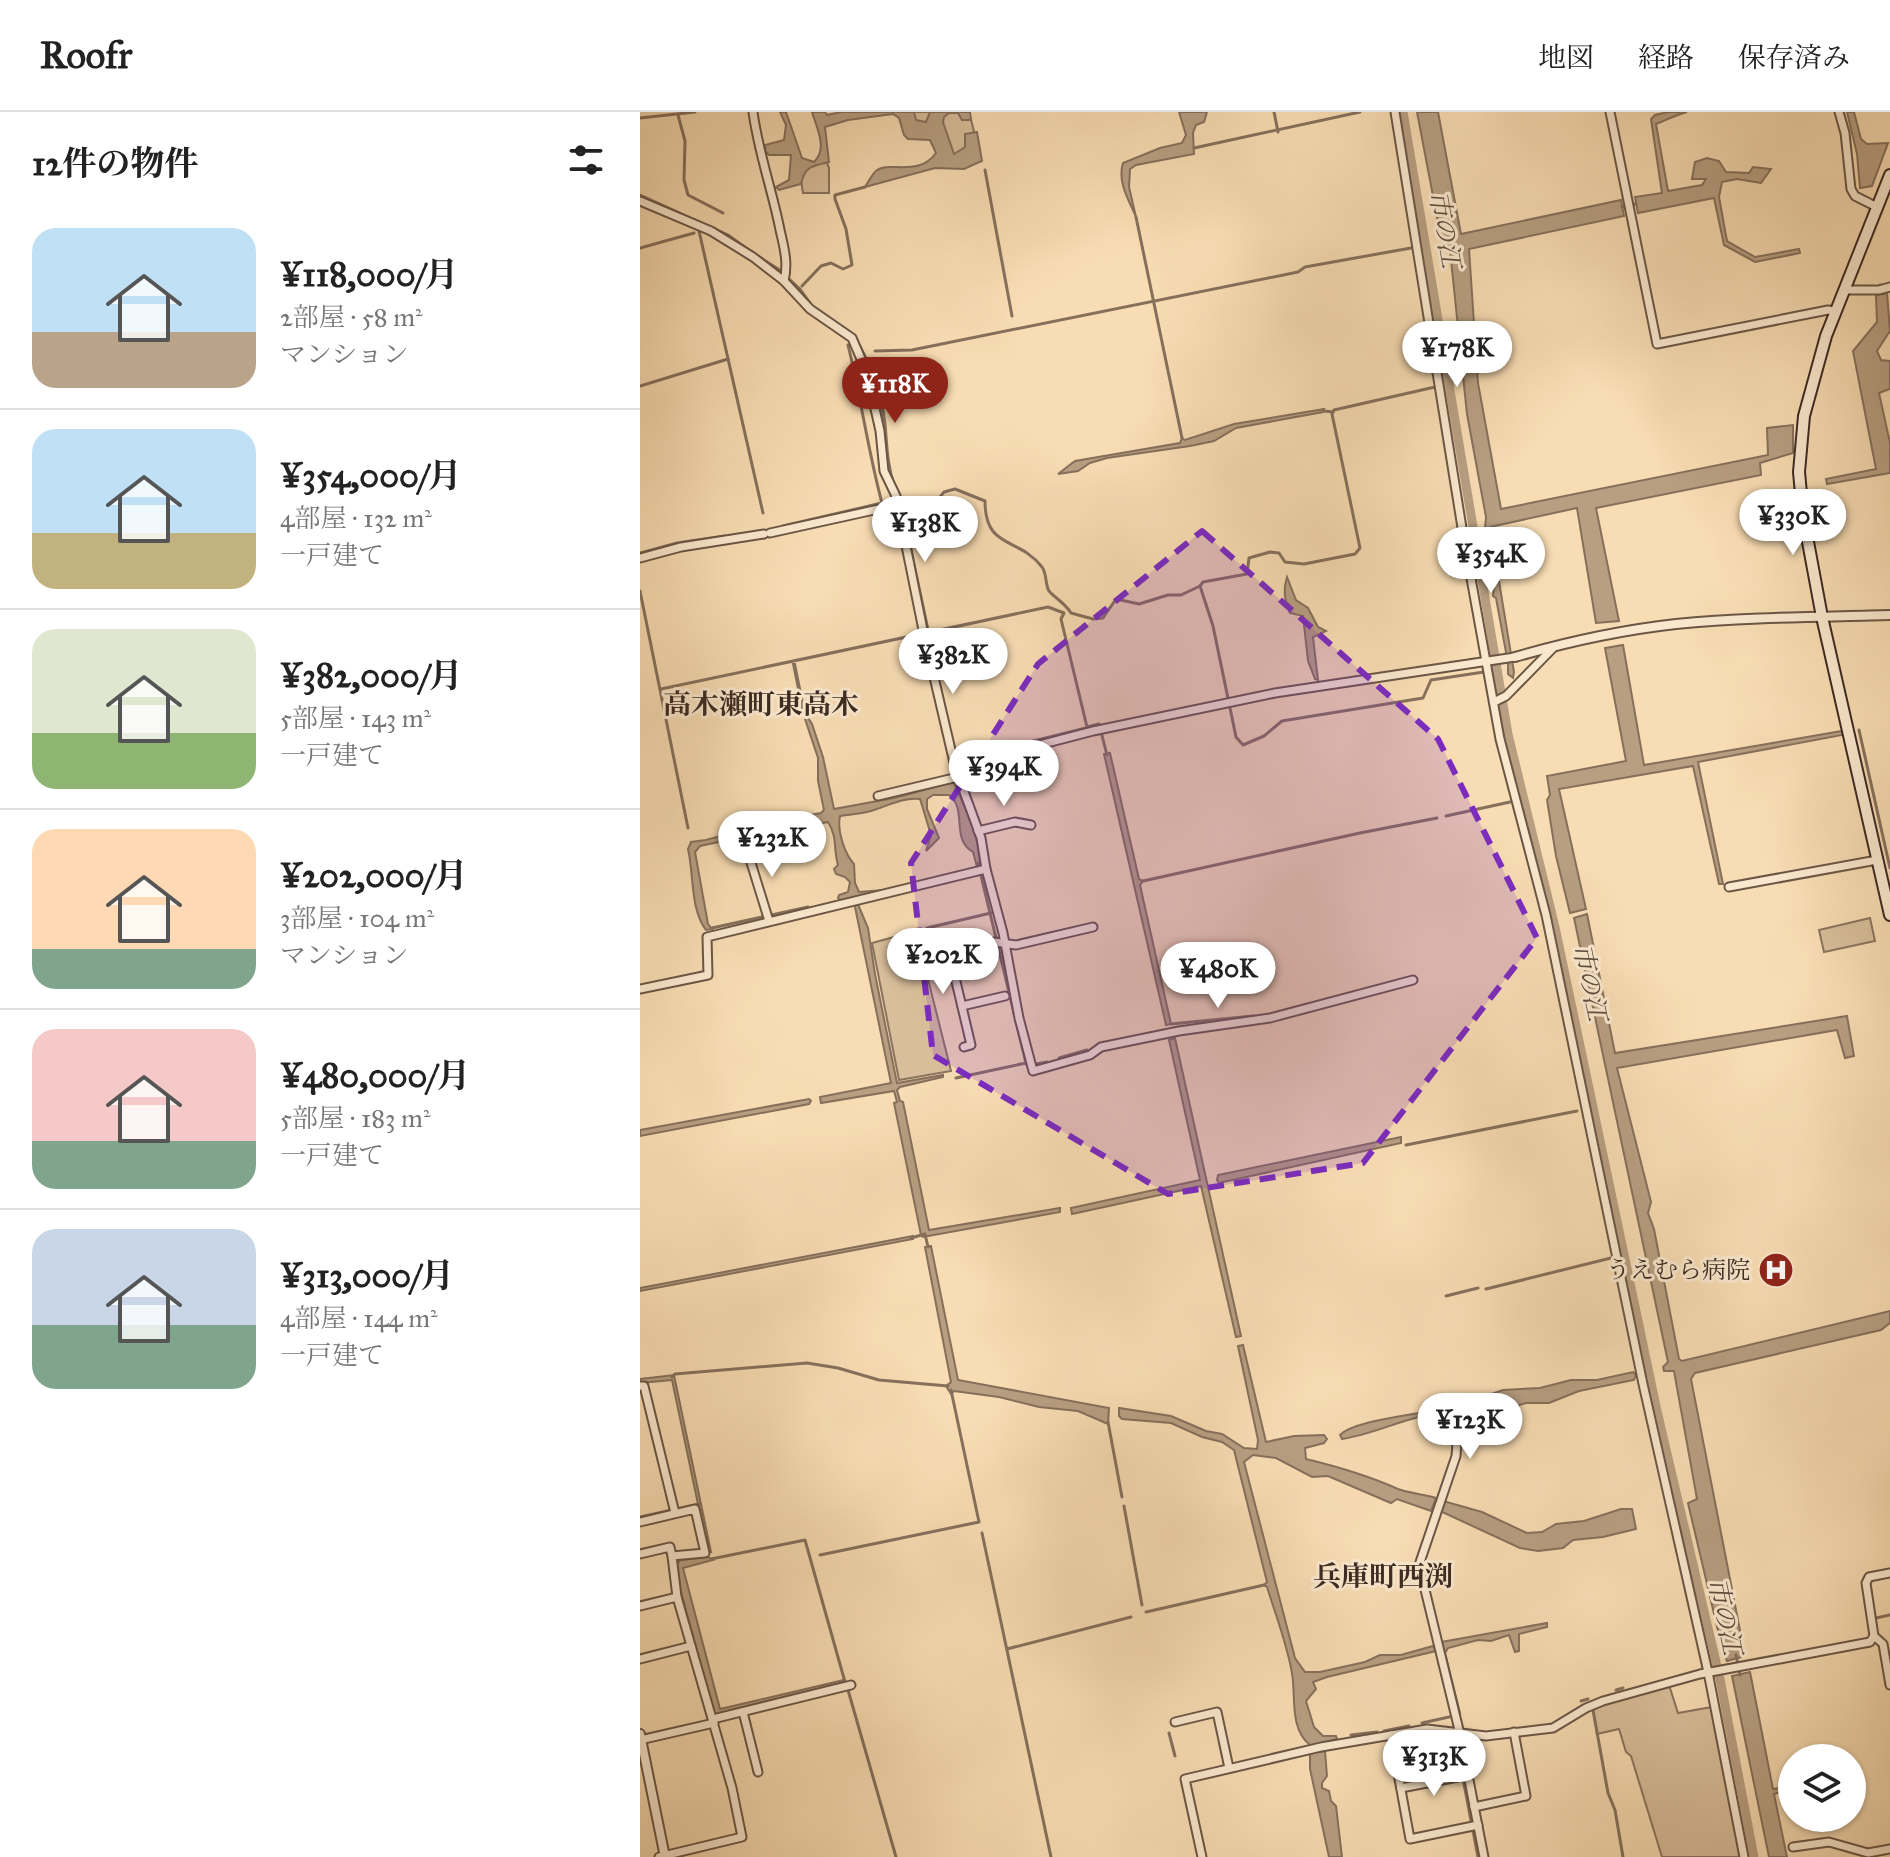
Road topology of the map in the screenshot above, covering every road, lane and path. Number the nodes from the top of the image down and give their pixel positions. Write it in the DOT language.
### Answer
graph roads {
  1 [pos="753,112"];
  2 [pos="1395,112"];
  3 [pos="1610,112"];
  4 [pos="1839,112"];
  5 [pos="1890,175"];
  6 [pos="640,201"];
  7 [pos="1877,207"];
  8 [pos="784,281"];
  9 [pos="1884,289"];
  10 [pos="1844,290"];
  11 [pos="1835,311"];
  12 [pos="897,505"];
  13 [pos="640,558"];
  14 [pos="1890,615"];
  15 [pos="1822,617"];
  16 [pos="1557,645"];
  17 [pos="1507,658"];
  18 [pos="1488,668"];
  19 [pos="1494,702"];
  20 [pos="955,767"];
  21 [pos="958,777"];
  22 [pos="878,796"];
  23 [pos="1031,825"];
  24 [pos="978,831"];
  25 [pos="748,853"];
  26 [pos="1877,860"];
  27 [pos="986,869"];
  28 [pos="1729,887"];
  29 [pos="1890,910"];
  30 [pos="768,917"];
  31 [pos="1093,927"];
  32 [pos="1004,942"];
  33 [pos="949,952"];
  34 [pos="925,958"];
  35 [pos="1413,980"];
  36 [pos="640,989"];
  37 [pos="1005,996"];
  38 [pos="962,1006"];
  39 [pos="964,1047"];
  40 [pos="640,1386"];
  41 [pos="1454,1415"];
  42 [pos="674,1510"];
  43 [pos="640,1522"];
  44 [pos="640,1554"];
  45 [pos="672,1556"];
  46 [pos="1890,1573"];
  47 [pos="677,1597"];
  48 [pos="640,1606"];
  49 [pos="1874,1636"];
  50 [pos="691,1646"];
  51 [pos="640,1659"];
  52 [pos="1708,1672"];
  53 [pos="851,1685"];
  54 [pos="1890,1685"];
  55 [pos="743,1712"];
  56 [pos="713,1721"];
  57 [pos="1175,1722"];
  58 [pos="1514,1732"];
  59 [pos="1460,1734"];
  60 [pos="1391,1735"];
  61 [pos="640,1738"];
  62 [pos="1229,1768"];
  63 [pos="758,1772"];
  64 [pos="1464,1776"];
  65 [pos="1401,1788"];
  66 [pos="1474,1807"];
  67 [pos="1474,1826"];
  68 [pos="1793,1847"];
  69 [pos="1890,1849"];
  70 [pos="663,1856"];
  71 [pos="1202,1857"];
  72 [pos="1484,1857"];
  73 [pos="1744,1857"];
  1 -- 8 [label="street"];
  2 -- 18 [label="street"];
  3 -- 11 [label="street"];
  4 -- 7 [label="street"];
  5 -- 7 [label="main road"];
  6 -- 8 [label="street"];
  7 -- 10 [label="main road"];
  8 -- 12 [label="street"];
  9 -- 10 [label="street"];
  10 -- 11 [label="main road"];
  11 -- 15 [label="main road"];
  12 -- 13 [label="street"];
  12 -- 20 [label="street"];
  14 -- 15 [label="street"];
  15 -- 16 [label="street"];
  15 -- 26 [label="main road"];
  16 -- 17 [label="street"];
  16 -- 19 [label="street"];
  17 -- 18 [label="street"];
  18 -- 19 [label="street"];
  18 -- 20 [label="street"];
  19 -- 52 [label="street"];
  20 -- 21 [label="street"];
  21 -- 22 [label="street"];
  21 -- 24 [label="street"];
  23 -- 24 [label="street"];
  24 -- 27 [label="street"];
  25 -- 30 [label="street"];
  26 -- 28 [label="street"];
  26 -- 29 [label="main road"];
  27 -- 30 [label="street"];
  27 -- 32 [label="street"];
  30 -- 36 [label="street"];
  31 -- 32 [label="street"];
  32 -- 33 [label="street"];
  32 -- 35 [label="street"];
  33 -- 34 [label="street"];
  33 -- 38 [label="street"];
  37 -- 38 [label="street"];
  38 -- 39 [label="street"];
  40 -- 42 [label="street"];
  41 -- 59 [label="street"];
  42 -- 43 [label="street"];
  42 -- 45 [label="street"];
  44 -- 45 [label="street"];
  45 -- 47 [label="street"];
  46 -- 49 [label="street"];
  47 -- 48 [label="street"];
  47 -- 50 [label="street"];
  49 -- 52 [label="street"];
  49 -- 54 [label="street"];
  50 -- 51 [label="street"];
  50 -- 56 [label="street"];
  52 -- 58 [label="street"];
  52 -- 73 [label="street"];
  53 -- 55 [label="street"];
  55 -- 56 [label="street"];
  55 -- 63 [label="street"];
  56 -- 61 [label="street"];
  56 -- 70 [label="street"];
  57 -- 62 [label="street"];
  58 -- 59 [label="street"];
  58 -- 66 [label="street"];
  59 -- 60 [label="street"];
  59 -- 64 [label="street"];
  60 -- 62 [label="street"];
  60 -- 65 [label="street"];
  61 -- 70 [label="street"];
  62 -- 71 [label="street"];
  64 -- 65 [label="street"];
  64 -- 66 [label="street"];
  65 -- 67 [label="street"];
  66 -- 67 [label="street"];
  67 -- 72 [label="street"];
  68 -- 69 [label="street"];
}
